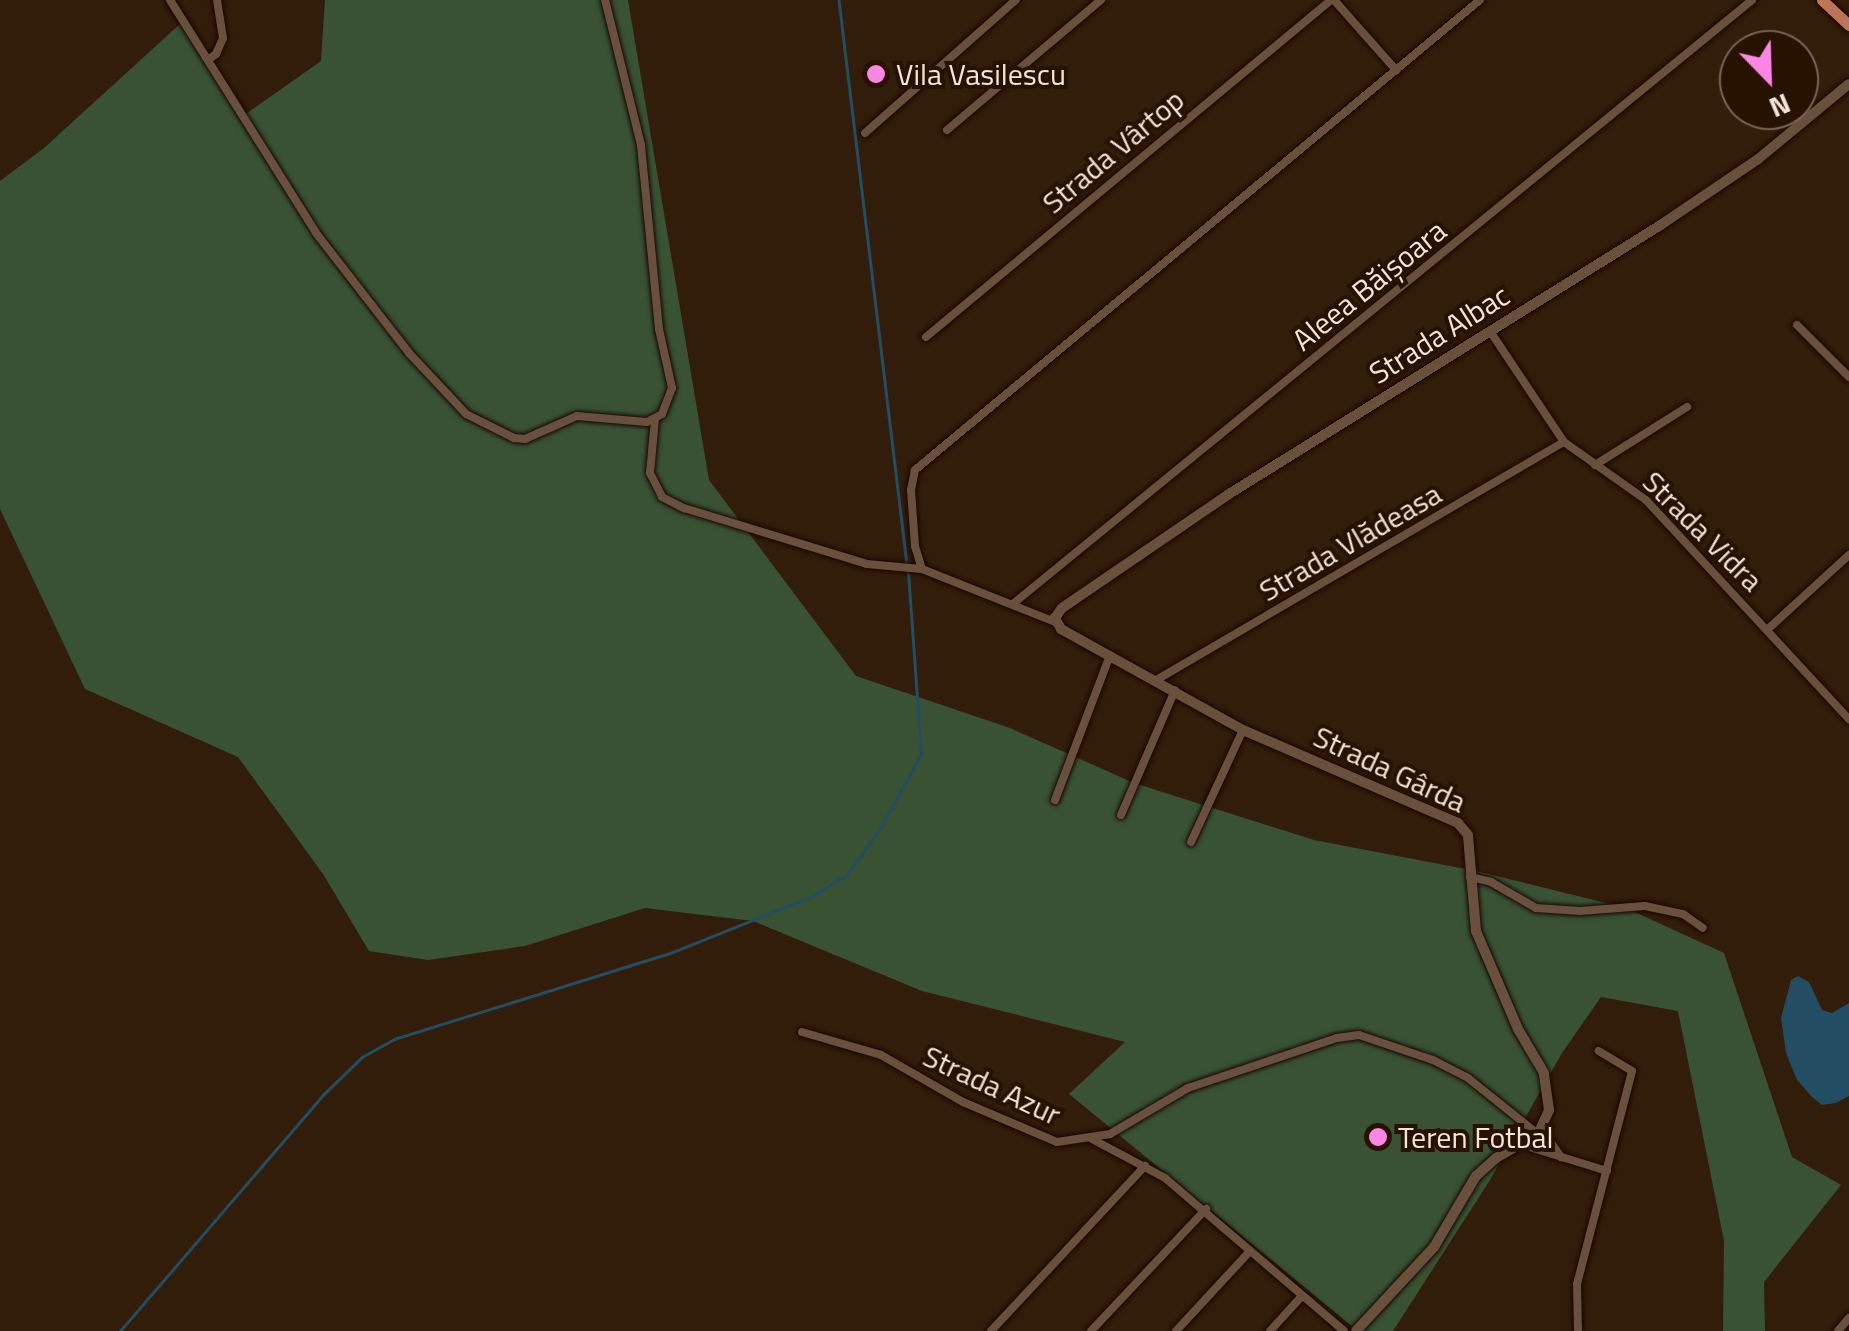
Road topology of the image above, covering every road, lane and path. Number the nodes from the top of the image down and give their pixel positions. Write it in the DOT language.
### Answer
graph roads {
  1 [pos="170,0"];
  2 [pos="217,0"];
  3 [pos="606,0"];
  4 [pos="1016,0"];
  5 [pos="1101,0"];
  6 [pos="1332,0"];
  7 [pos="1480,0"];
  8 [pos="1752,0"];
  9 [pos="1822,0"];
  10 [pos="1849,25"];
  11 [pos="208,60"];
  12 [pos="1396,70"];
  13 [pos="1849,84"];
  14 [pos="948,130"];
  15 [pos="865,133"];
  16 [pos="1798,325"];
  17 [pos="1490,332"];
  18 [pos="926,338"];
  19 [pos="1849,377"];
  20 [pos="1688,407"];
  21 [pos="655,418"];
  22 [pos="1564,442"];
  23 [pos="1595,466"];
  24 [pos="1849,555"];
  25 [pos="919,569"];
  26 [pos="1014,604"];
  27 [pos="1055,622"];
  28 [pos="1768,629"];
  29 [pos="1110,653"];
  30 [pos="1158,679"];
  31 [pos="1175,689"];
  32 [pos="1849,719"];
  33 [pos="1244,730"];
  34 [pos="1054,800"];
  35 [pos="1121,814"];
  36 [pos="1192,842"];
  37 [pos="1469,877"];
  38 [pos="1703,928"];
  39 [pos="802,1032"];
  40 [pos="1598,1052"];
  41 [pos="1540,1132"];
  42 [pos="1092,1140"];
  43 [pos="1523,1145"];
  44 [pos="1561,1157"];
  45 [pos="1145,1166"];
  46 [pos="1607,1171"];
  47 [pos="1206,1209"];
  48 [pos="1250,1251"];
  49 [pos="1302,1296"];
  50 [pos="1849,1318"];
  51 [pos="991,1331"];
  52 [pos="1092,1331"];
  53 [pos="1176,1331"];
  54 [pos="1270,1331"];
  55 [pos="1344,1331"];
  56 [pos="1356,1331"];
  57 [pos="1578,1331"];
  58 [pos="1838,1331"];
  1 -- 11 [label="street"];
  2 -- 11 [label="street"];
  3 -- 21 [label="street, Strada Gârda"];
  4 -- 15 [label="street"];
  5 -- 14 [label="street"];
  6 -- 12 [label="street"];
  6 -- 18 [label="street, Strada Vârtop"];
  7 -- 12 [label="street"];
  8 -- 26 [label="street, Aleea Băișoara"];
  9 -- 10 [label="main road"];
  11 -- 21 [label="street"];
  12 -- 25 [label="street"];
  13 -- 17 [label="street, Strada Albac"];
  16 -- 19 [label="street"];
  17 -- 22 [label="street, Strada Vidra"];
  17 -- 27 [label="street, Strada Albac"];
  20 -- 23 [label="street"];
  21 -- 25 [label="street, Strada Gârda"];
  22 -- 23 [label="street, Strada Vidra"];
  22 -- 30 [label="street, Strada Vlădeasa"];
  23 -- 28 [label="street, Strada Vidra"];
  24 -- 28 [label="street"];
  25 -- 26 [label="street, Strada Gârda"];
  26 -- 27 [label="street, Strada Gârda"];
  27 -- 29 [label="street, Strada Gârda"];
  28 -- 32 [label="street, Strada Vidra"];
  29 -- 30 [label="street, Strada Gârda"];
  29 -- 34 [label="street"];
  30 -- 31 [label="street, Strada Gârda"];
  31 -- 33 [label="street, Strada Gârda"];
  31 -- 35 [label="street"];
  33 -- 36 [label="street"];
  33 -- 37 [label="street, Strada Gârda"];
  37 -- 38 [label="street"];
  37 -- 41 [label="street, Strada Gârda"];
  39 -- 42 [label="street, Strada Azur"];
  40 -- 46 [label="street"];
  41 -- 42 [label="street"];
  41 -- 43 [label="street"];
  41 -- 44 [label="street"];
  42 -- 45 [label="street, Strada Azur"];
  43 -- 44 [label="street"];
  43 -- 56 [label="street"];
  44 -- 46 [label="street"];
  45 -- 47 [label="street, Strada Azur"];
  45 -- 51 [label="street"];
  46 -- 57 [label="street"];
  47 -- 48 [label="street, Strada Azur"];
  47 -- 52 [label="street"];
  48 -- 49 [label="street, Strada Azur"];
  48 -- 53 [label="street"];
  49 -- 54 [label="street"];
  49 -- 55 [label="street, Strada Azur"];
  50 -- 58 [label="street"];
}
